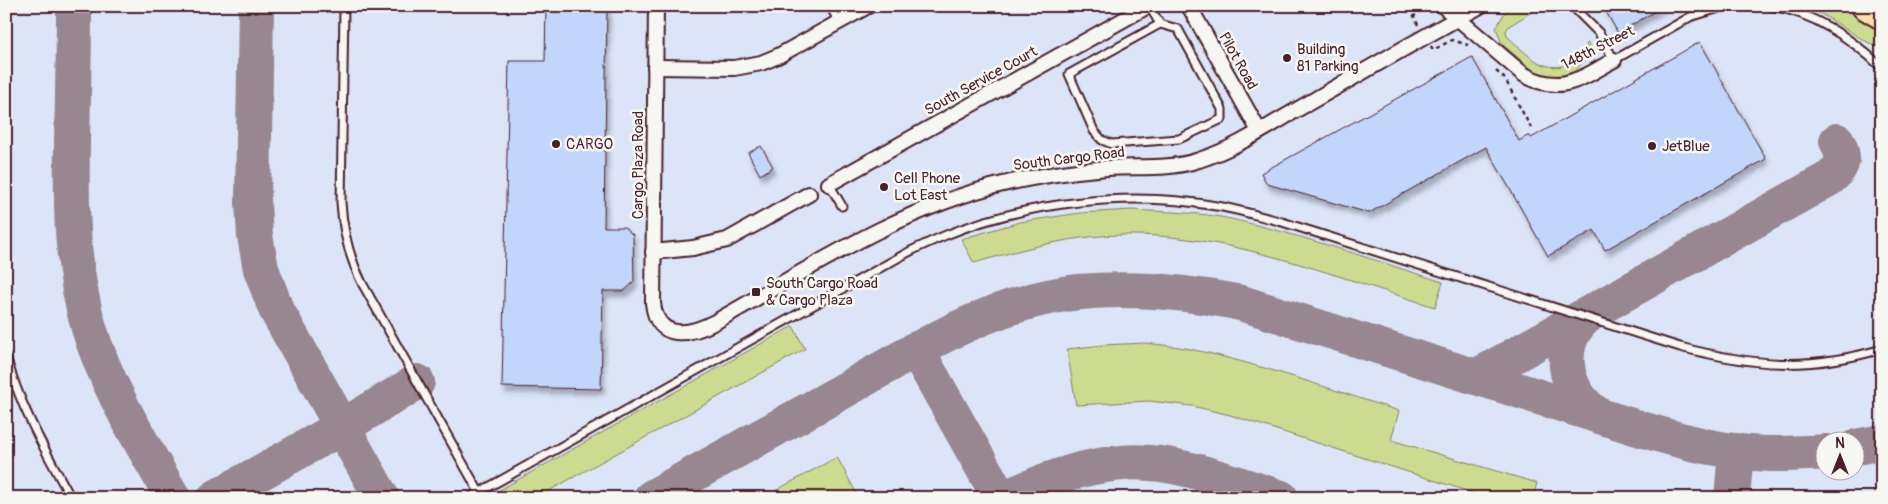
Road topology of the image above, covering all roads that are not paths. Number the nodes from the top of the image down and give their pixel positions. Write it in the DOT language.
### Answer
graph roads {
  1 [pos="344,6"];
  2 [pos="656,6"];
  3 [pos="830,6"];
  4 [pos="868,6"];
  5 [pos="1148,6"];
  6 [pos="1189,6"];
  7 [pos="1443,6"];
  8 [pos="1480,6"];
  9 [pos="1576,6"];
  10 [pos="1726,6"];
  11 [pos="1770,6"];
  12 [pos="1866,6"];
  13 [pos="1882,16"];
  14 [pos="1458,18"];
  15 [pos="839,22"];
  16 [pos="1160,24"];
  17 [pos="1614,60"];
  18 [pos="655,67"];
  19 [pos="1882,68"];
  20 [pos="1259,131"];
  21 [pos="829,184"];
  22 [pos="809,194"];
  23 [pos="842,206"];
  24 [pos="653,252"];
  25 [pos="659,323"];
  26 [pos="1882,349"];
  27 [pos="6,356"];
  28 [pos="479,492"];
  29 [pos="71,498"];
  30 [pos="469,498"];
  1 -- 28 [label="lane"];
  2 -- 18 [label="street, Cargo Plaza Road"];
  3 -- 15 [label="lane"];
  4 -- 15 [label="street"];
  5 -- 16 [label="lane"];
  5 -- 21 [label="street, South Service Court"];
  6 -- 20 [label="street, Pilot Road"];
  7 -- 14 [label="street, 148th Street"];
  8 -- 14 [label="street, South Cargo Road"];
  9 -- 17 [label="lane"];
  10 -- 17 [label="lane, 148th Street"];
  11 -- 19 [label="lane"];
  12 -- 13 [label="highway"];
  14 -- 17 [label="street, 148th Street"];
  14 -- 20 [label="street, South Cargo Road"];
  15 -- 18 [label="street"];
  16 -- 16 [label="lane"];
  18 -- 24 [label="street, Cargo Plaza Road"];
  20 -- 25 [label="street, South Cargo Road"];
  21 -- 23 [label="lane"];
  22 -- 24 [label="street"];
  24 -- 25 [label="street, Cargo Plaza Road"];
  26 -- 28 [label="lane"];
  27 -- 29 [label="lane"];
  28 -- 30 [label="lane"];
}
